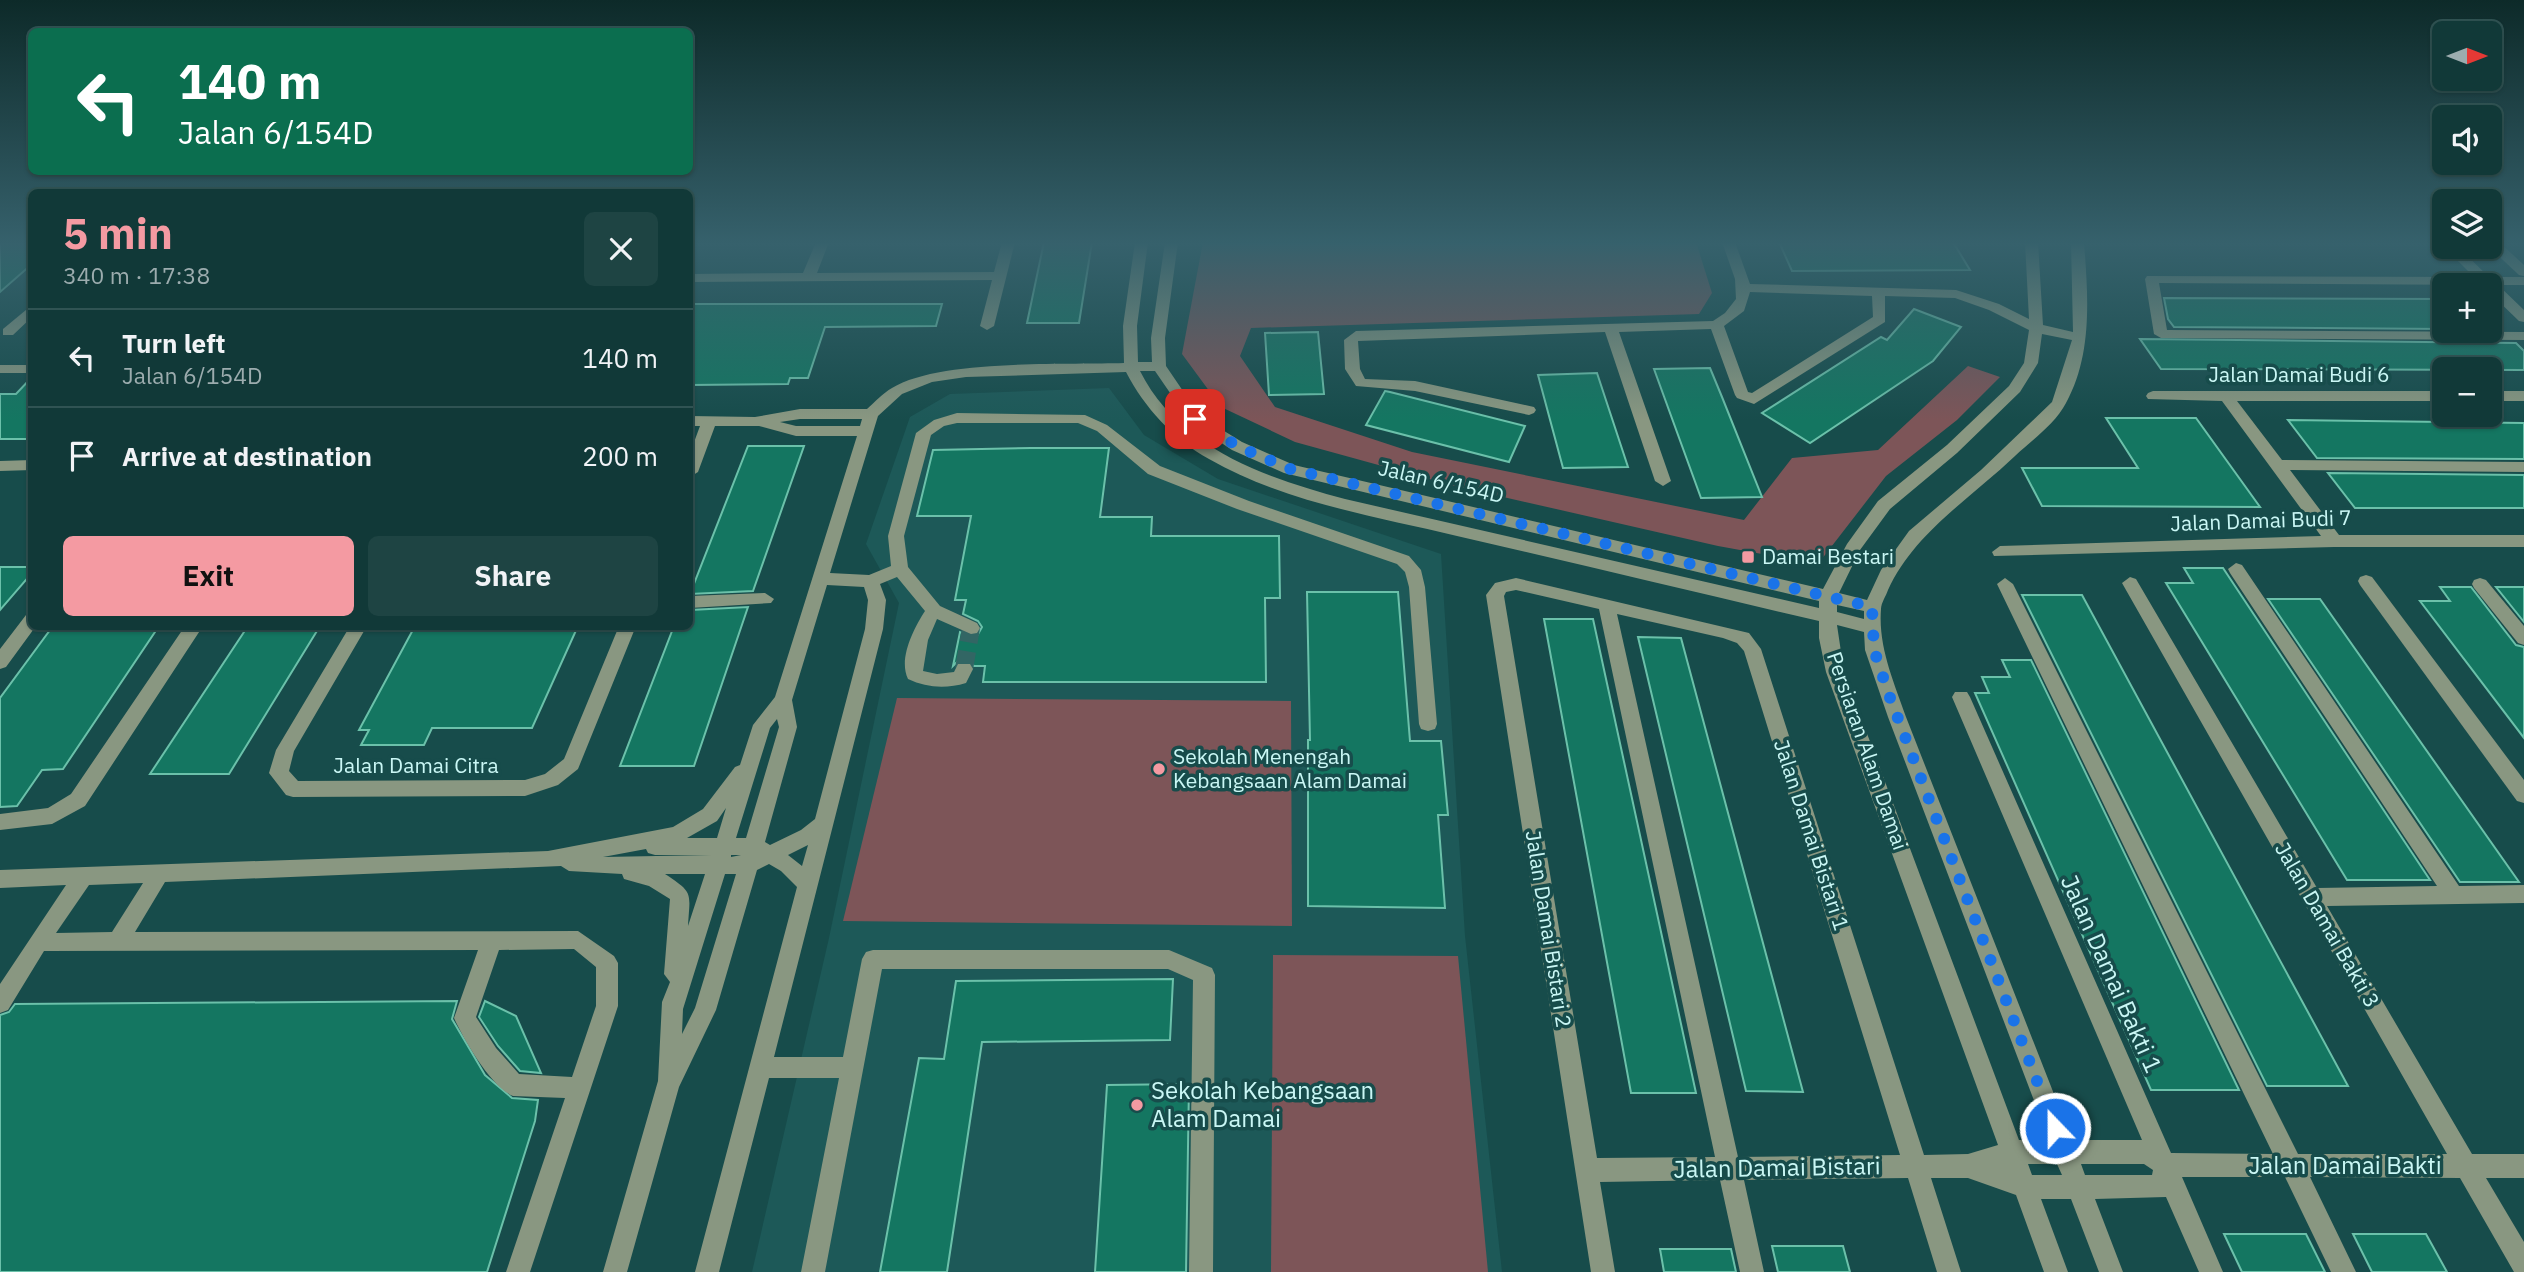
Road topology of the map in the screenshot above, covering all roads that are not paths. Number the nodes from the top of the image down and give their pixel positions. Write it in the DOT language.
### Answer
graph roads {
  1 [pos="993,301"];
  2 [pos="1134,301"];
  3 [pos="1163,301"];
  4 [pos="1742,301"];
  5 [pos="1879,301"];
  6 [pos="1954,301"];
  7 [pos="2035,301"];
  8 [pos="2079,301"];
  9 [pos="2155,301"];
  10 [pos="2507,301"];
  11 [pos="28,313"];
  12 [pos="2524,318"];
  13 [pos="1716,325"];
  14 [pos="987,326"];
  15 [pos="2036,328"];
  16 [pos="1611,329"];
  17 [pos="1130,330"];
  18 [pos="8,332"];
  19 [pos="2432,335"];
  20 [pos="2502,336"];
  21 [pos="2524,336"];
  22 [pos="2080,338"];
  23 [pos="1159,366"];
  24 [pos="1131,368"];
  25 [pos="0,369"];
  26 [pos="28,369"];
  27 [pos="1098,369"];
  28 [pos="1143,387"];
  29 [pos="2153,396"];
  30 [pos="2432,396"];
  31 [pos="2502,396"];
  32 [pos="2524,396"];
  33 [pos="2227,397"];
  34 [pos="1529,410"];
  35 [pos="871,414"];
  36 [pos="693,421"];
  37 [pos="755,422"];
  38 [pos="709,423"];
  39 [pos="866,431"];
  40 [pos="693,464"];
  41 [pos="2277,465"];
  42 [pos="0,466"];
  43 [pos="28,466"];
  44 [pos="2524,467"];
  45 [pos="1663,481"];
  46 [pos="2333,541"];
  47 [pos="2524,541"];
  48 [pos="2000,552"];
  49 [pos="900,569"];
  50 [pos="2236,569"];
  51 [pos="820,579"];
  52 [pos="872,581"];
  53 [pos="2366,581"];
  54 [pos="2130,583"];
  55 [pos="2005,584"];
  56 [pos="2480,584"];
  57 [pos="1501,587"];
  58 [pos="1830,590"];
  59 [pos="765,599"];
  60 [pos="693,602"];
  61 [pos="1606,604"];
  62 [pos="934,610"];
  63 [pos="1872,617"];
  64 [pos="1822,621"];
  65 [pos="28,624"];
  66 [pos="971,628"];
  67 [pos="192,630"];
  68 [pos="357,630"];
  69 [pos="626,630"];
  70 [pos="2524,638"];
  71 [pos="0,662"];
  72 [pos="964,669"];
  73 [pos="1961,697"];
  74 [pos="783,700"];
  75 [pos="1428,724"];
  76 [pos="750,761"];
  77 [pos="2521,787"];
  78 [pos="0,822"];
  79 [pos="823,824"];
  80 [pos="757,855"];
  81 [pos="721,856"];
  82 [pos="609,857"];
  83 [pos="159,874"];
  84 [pos="84,876"];
  85 [pos="0,879"];
  86 [pos="807,884"];
  87 [pos="2524,894"];
  88 [pos="2454,895"];
  89 [pos="2311,897"];
  90 [pos="492,940"];
  91 [pos="38,942"];
  92 [pos="118,942"];
  93 [pos="0,1003"];
  94 [pos="672,1011"];
  95 [pos="760,1067"];
  96 [pos="852,1068"];
  97 [pos="668,1085"];
  98 [pos="580,1088"];
  99 [pos="2012,1152"];
  100 [pos="2064,1152"];
  101 [pos="2166,1165"];
  102 [pos="1916,1166"];
  103 [pos="1968,1166"];
  104 [pos="2290,1166"];
  105 [pos="2466,1166"];
  106 [pos="2524,1166"];
  107 [pos="1728,1168"];
  108 [pos="1586,1170"];
  109 [pos="2025,1187"];
  110 [pos="2078,1187"];
  111 [pos="2524,1266"];
  112 [pos="518,1272"];
  113 [pos="615,1272"];
  114 [pos="707,1272"];
  115 [pos="813,1272"];
  116 [pos="1201,1272"];
  117 [pos="1603,1272"];
  118 [pos="1752,1272"];
  119 [pos="1949,1272"];
  120 [pos="2056,1272"];
  121 [pos="2111,1272"];
  122 [pos="2211,1272"];
  123 [pos="2344,1272"];
  1 -- 14 [label="street"];
  2 -- 17 [label="street"];
  3 -- 23 [label="street"];
  4 -- 13 [label="street"];
  5 -- 13 [label="street"];
  6 -- 15 [label="street"];
  7 -- 15 [label="street, Persiaran Alam Damai"];
  8 -- 22 [label="street"];
  9 -- 19 [label="street"];
  10 -- 12 [label="street"];
  11 -- 18 [label="street"];
  13 -- 16 [label="street"];
  15 -- 22 [label="street"];
  15 -- 58 [label="street, Persiaran Alam Damai"];
  16 -- 34 [label="street"];
  16 -- 45 [label="street"];
  17 -- 24 [label="street"];
  17 -- 27 [label="street"];
  20 -- 21 [label="street"];
  22 -- 63 [label="street"];
  23 -- 24 [label="street"];
  23 -- 58 [label="street, Jalan 6/154D"];
  24 -- 27 [label="street"];
  24 -- 28 [label="street, Jalan 6/154D"];
  25 -- 26 [label="street"];
  27 -- 28 [label="street"];
  27 -- 35 [label="street"];
  28 -- 64 [label="street, Jalan 6/154D"];
  29 -- 33 [label="street, Jalan Damai Budi 6"];
  30 -- 33 [label="street, Jalan Damai Budi 6"];
  31 -- 32 [label="street"];
  33 -- 41 [label="street"];
  35 -- 37 [label="street"];
  35 -- 39 [label="street"];
  36 -- 38 [label="street"];
  37 -- 38 [label="street"];
  37 -- 39 [label="street"];
  38 -- 40 [label="street"];
  39 -- 51 [label="street"];
  41 -- 44 [label="street"];
  41 -- 46 [label="street"];
  42 -- 43 [label="street"];
  46 -- 47 [label="street, Jalan Damai Budi 7"];
  46 -- 48 [label="street, Jalan Damai Budi 7"];
  49 -- 52 [label="street"];
  49 -- 62 [label="street"];
  49 -- 75 [label="street"];
  50 -- 88 [label="street"];
  51 -- 52 [label="street"];
  51 -- 74 [label="street"];
  52 -- 79 [label="street"];
  53 -- 77 [label="street"];
  54 -- 89 [label="street, Jalan Damai Bakti 3"];
  55 -- 104 [label="street"];
  56 -- 70 [label="street"];
  57 -- 61 [label="street, Jalan Damai Bistari 1"];
  57 -- 108 [label="street, Jalan Damai Bistari 2"];
  58 -- 63 [label="street, Jalan 6/154D"];
  58 -- 64 [label="street, Persiaran Alam Damai"];
  59 -- 60 [label="street"];
  61 -- 102 [label="street, Jalan Damai Bistari 1"];
  61 -- 107 [label="street"];
  62 -- 66 [label="street"];
  62 -- 72 [label="street"];
  63 -- 64 [label="street, Jalan 6/154D"];
  63 -- 100 [label="street, Persiaran Alam Damai"];
  64 -- 99 [label="street, Persiaran Alam Damai"];
  65 -- 71 [label="street"];
  67 -- 78 [label="street"];
  68 -- 69 [label="street, Jalan Damai Citra"];
  73 -- 101 [label="street, Jalan Damai Bakti 1"];
  74 -- 76 [label="street"];
  74 -- 80 [label="street"];
  76 -- 81 [label="street"];
  76 -- 82 [label="street"];
  79 -- 80 [label="street"];
  79 -- 86 [label="street"];
  80 -- 81 [label="street"];
  80 -- 86 [label="street"];
  80 -- 97 [label="street"];
  81 -- 82 [label="street"];
  81 -- 94 [label="street"];
  82 -- 83 [label="street"];
  82 -- 94 [label="street"];
  83 -- 84 [label="street"];
  83 -- 92 [label="street"];
  84 -- 85 [label="street"];
  84 -- 91 [label="street"];
  86 -- 95 [label="street"];
  87 -- 88 [label="street"];
  88 -- 89 [label="street"];
  89 -- 105 [label="street, Jalan Damai Bakti 3"];
  90 -- 92 [label="street"];
  90 -- 98 [label="street"];
  90 -- 98 [label="street"];
  91 -- 92 [label="street"];
  91 -- 93 [label="street"];
  94 -- 97 [label="street"];
  95 -- 96 [label="street"];
  95 -- 114 [label="street"];
  96 -- 115 [label="street"];
  96 -- 116 [label="street"];
  97 -- 113 [label="street"];
  98 -- 112 [label="street"];
  99 -- 100 [label="street, Jalan Damai Bistari"];
  99 -- 103 [label="street, Jalan Damai Bistari"];
  99 -- 109 [label="street, Persiaran Alam Damai"];
  100 -- 101 [label="street, Jalan Damai Bakti"];
  100 -- 110 [label="street, Persiaran Alam Damai"];
  101 -- 104 [label="street, Jalan Damai Bakti"];
  101 -- 110 [label="street"];
  101 -- 122 [label="street, Jalan Damai Bakti 1"];
  102 -- 103 [label="street, Jalan Damai Bistari"];
  102 -- 107 [label="street, Jalan Damai Bistari"];
  102 -- 119 [label="street, Jalan Damai Bistari 1"];
  103 -- 109 [label="street, Jalan Damai Bistari"];
  104 -- 105 [label="street, Jalan Damai Bakti"];
  104 -- 123 [label="street"];
  105 -- 106 [label="street, Jalan Damai Bakti"];
  105 -- 111 [label="street, Jalan Damai Bakti 3"];
  107 -- 108 [label="street, Jalan Damai Bistari"];
  107 -- 118 [label="street"];
  108 -- 117 [label="street, Jalan Damai Bistari 2"];
  109 -- 110 [label="street"];
  109 -- 120 [label="street, Persiaran Alam Damai"];
  110 -- 121 [label="street, Persiaran Alam Damai"];
}
